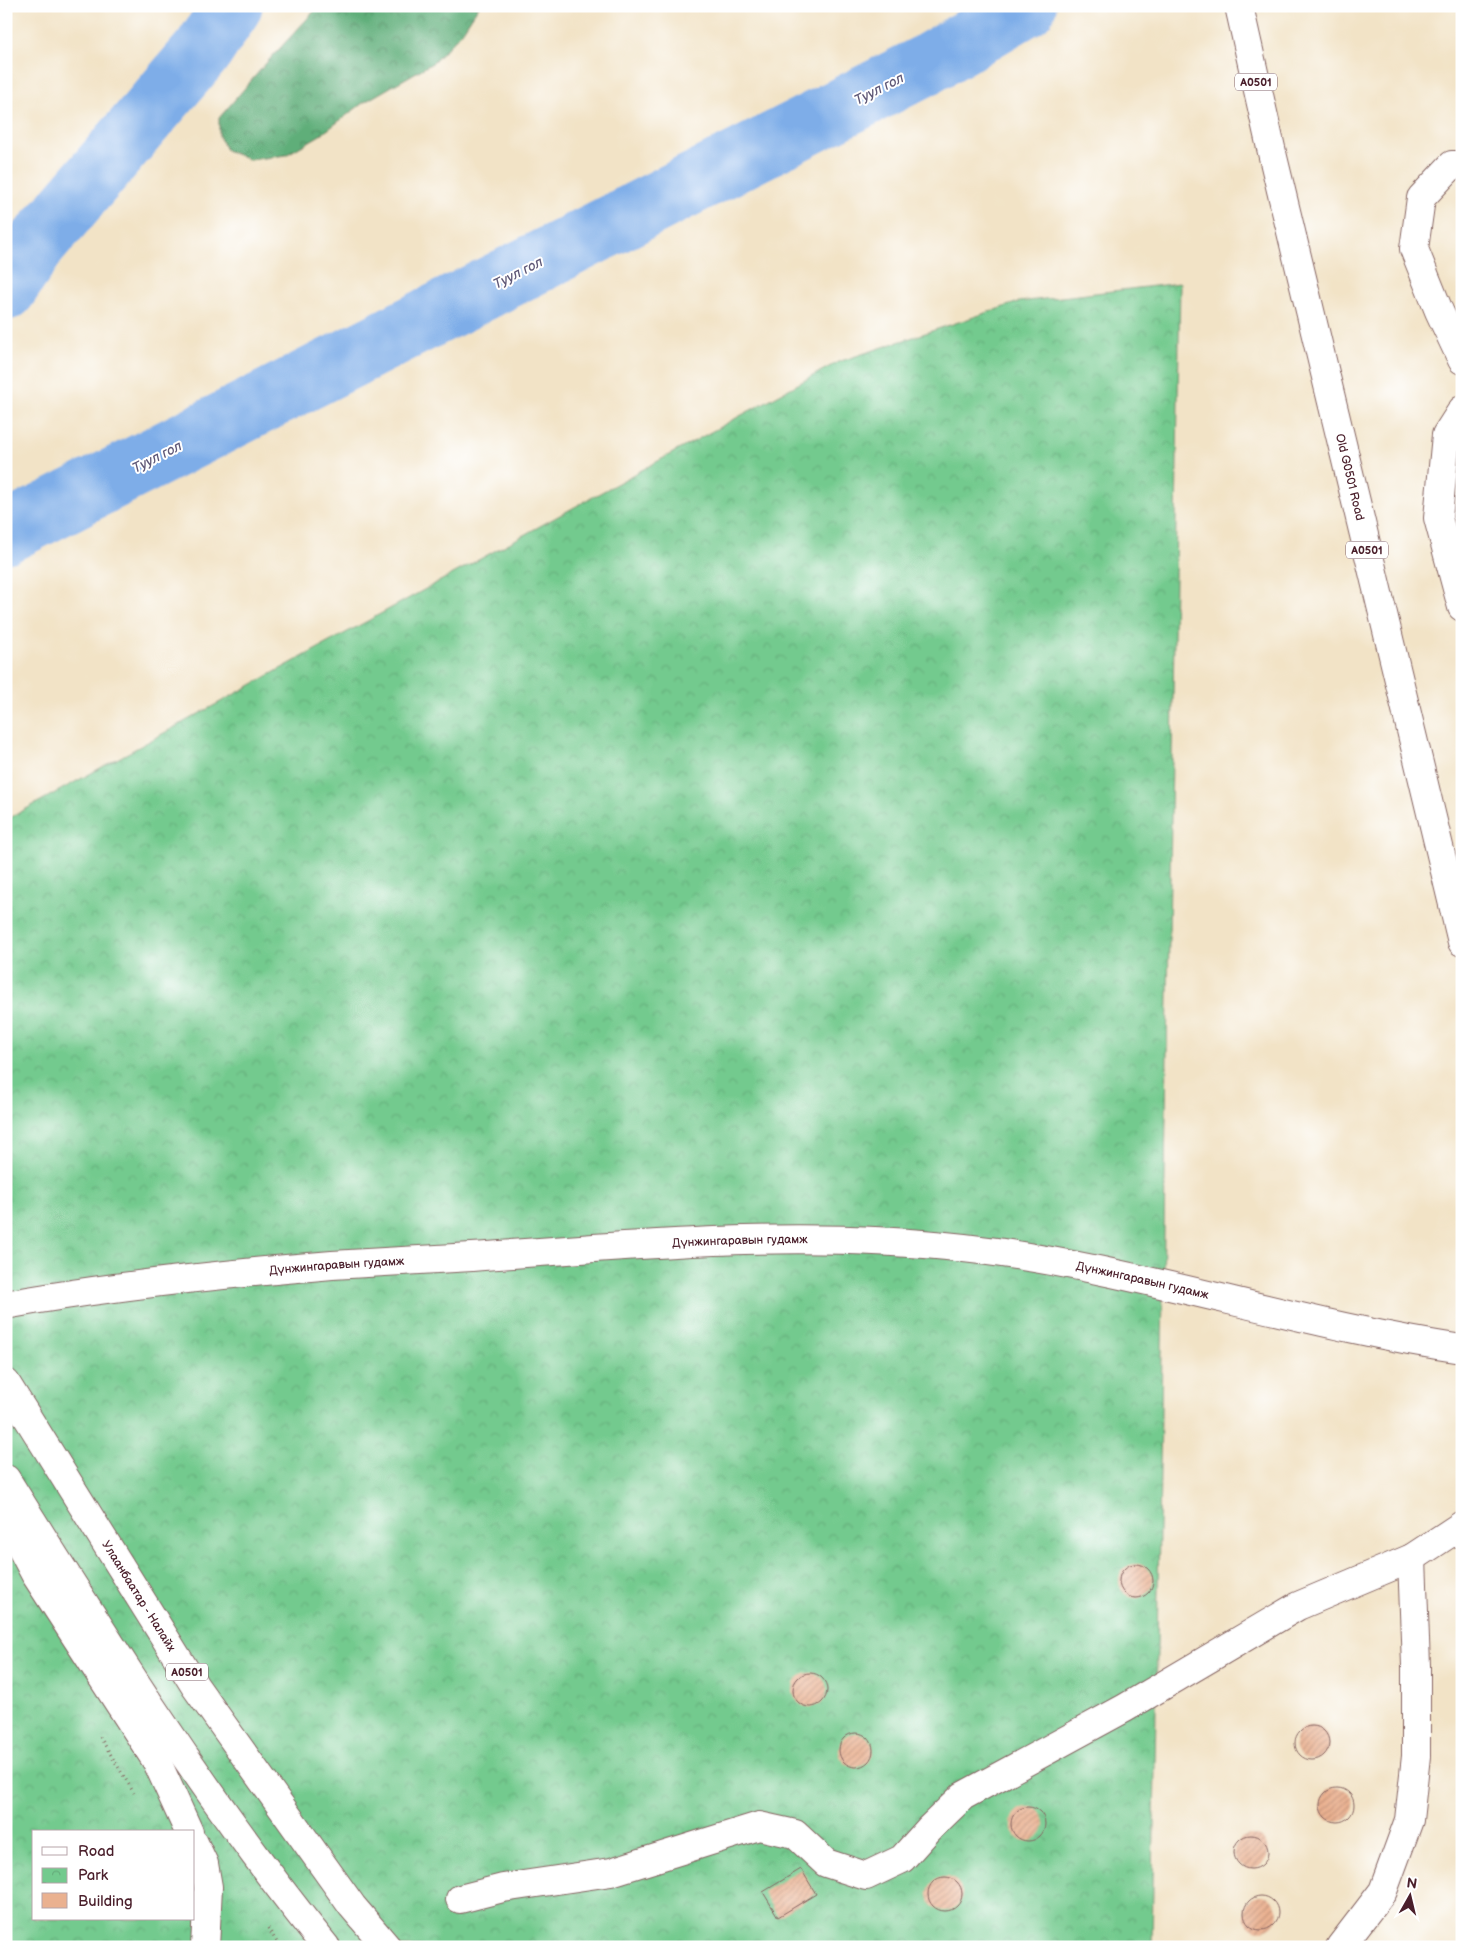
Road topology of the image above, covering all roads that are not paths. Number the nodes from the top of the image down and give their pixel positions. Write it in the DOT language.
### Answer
graph roads {
  1 [pos="1239,6"];
  2 [pos="1462,165"];
  3 [pos="1462,360"];
  4 [pos="1462,410"];
  5 [pos="1462,607"];
  6 [pos="1462,942"];
  7 [pos="11,1304"];
  8 [pos="1462,1349"];
  9 [pos="6,1383"];
  10 [pos="6,1479"];
  11 [pos="6,1519"];
  12 [pos="1462,1525"];
  13 [pos="1412,1558"];
  14 [pos="188,1830"];
  15 [pos="195,1845"];
  16 [pos="460,1899"];
  17 [pos="206,1947"];
  18 [pos="326,1947"];
  19 [pos="387,1947"];
  20 [pos="1340,1947"];
  1 -- 6 [label="main road, Old G0501 Road / A0501"];
  2 -- 3 [label="main road"];
  4 -- 5 [label="main road"];
  7 -- 8 [label="main road, Дүнжингаравын гудамж"];
  9 -- 19 [label="main road, Улаанбаатар - Налайх / A0501"];
  10 -- 18 [label="main road"];
  11 -- 14 [label="main road"];
  12 -- 13 [label="main road"];
  13 -- 16 [label="main road"];
  13 -- 20 [label="main road"];
  15 -- 17 [label="main road"];
}
